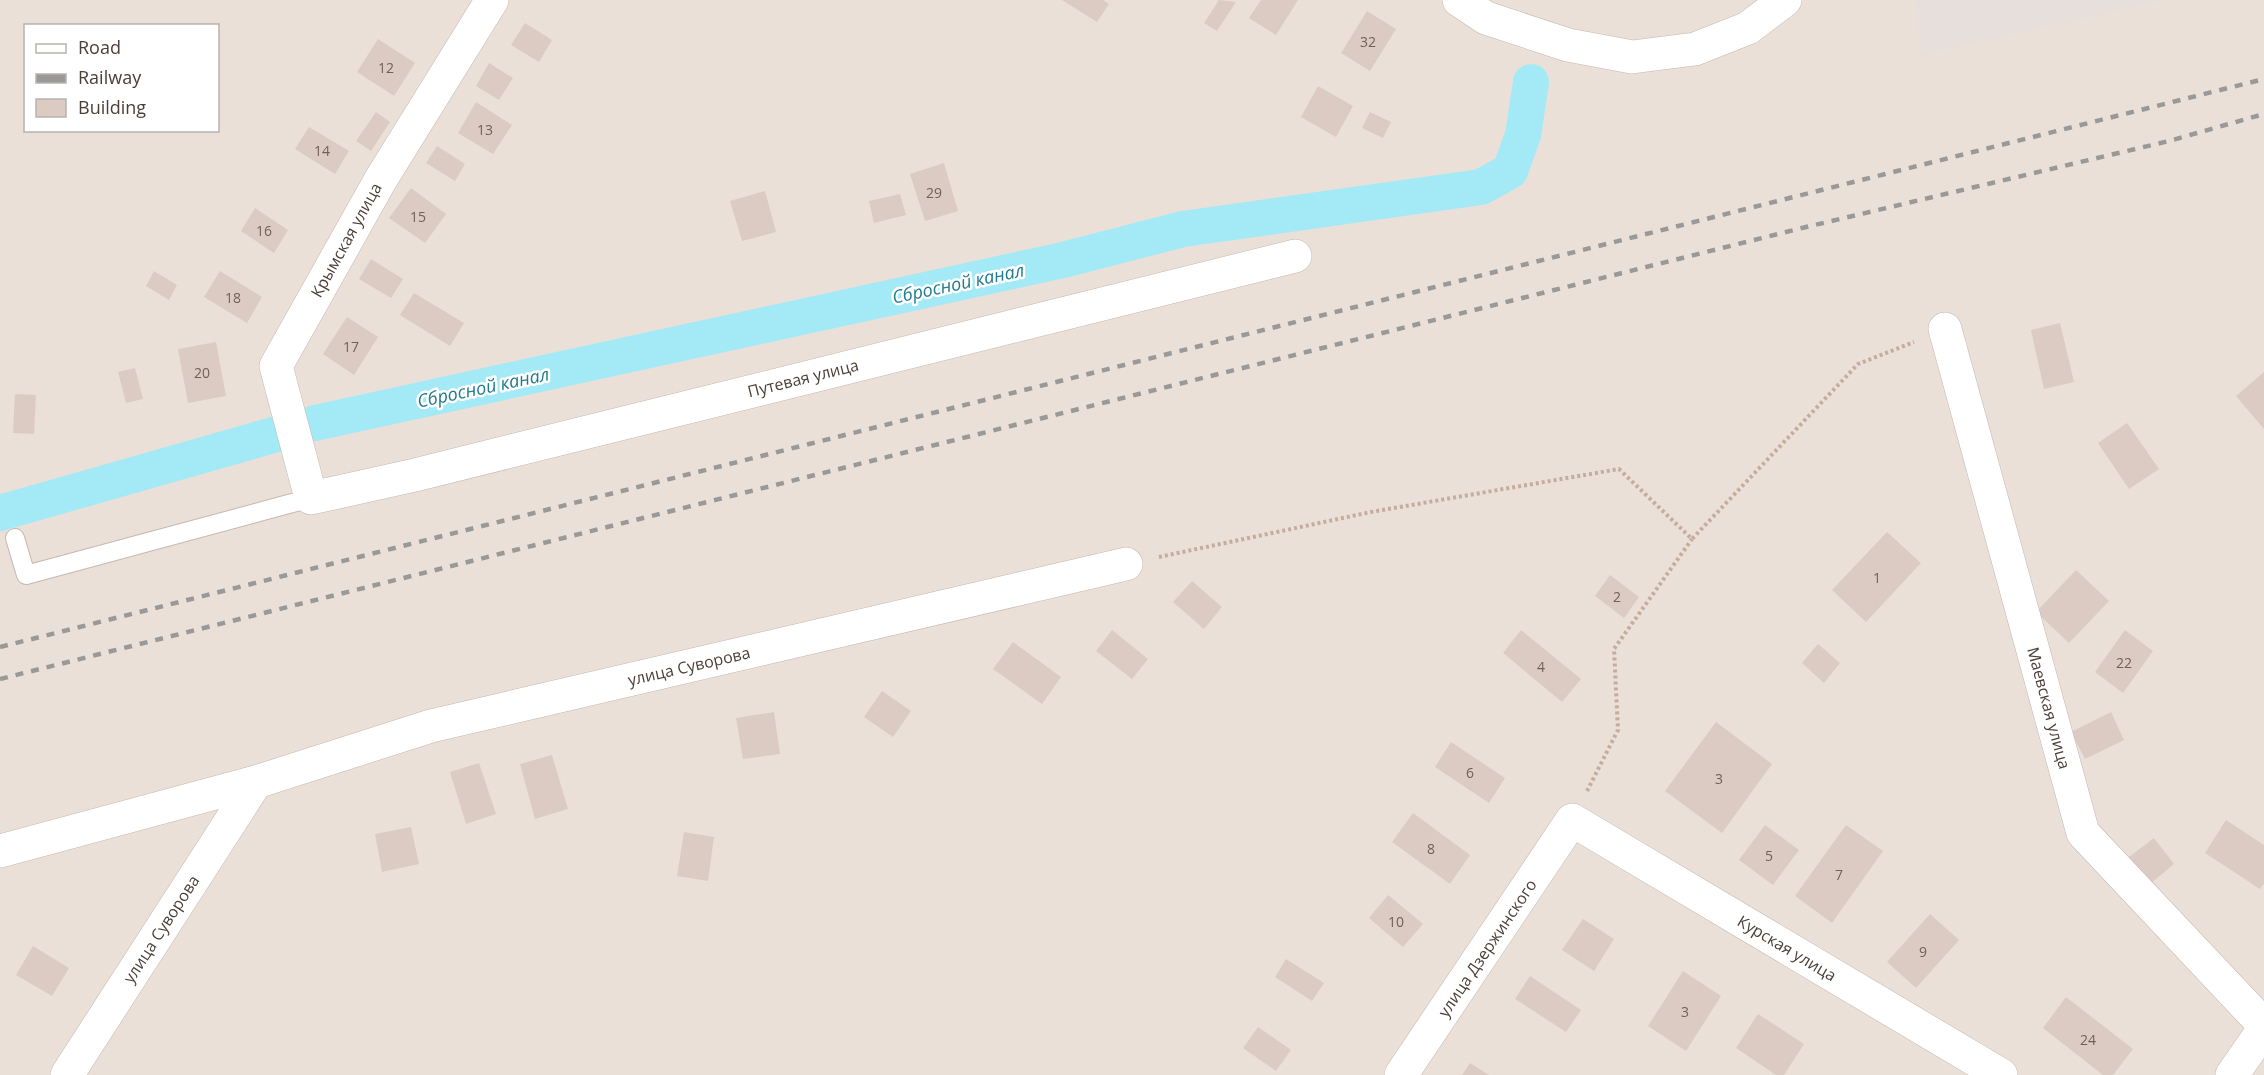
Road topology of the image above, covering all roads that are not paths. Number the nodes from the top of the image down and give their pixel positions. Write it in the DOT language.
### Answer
graph roads {
  1 [pos="492,0"];
  2 [pos="1459,0"];
  3 [pos="1785,0"];
  4 [pos="1295,256"];
  5 [pos="1945,329"];
  6 [pos="311,498"];
  7 [pos="15,538"];
  8 [pos="1126,564"];
  9 [pos="256,782"];
  10 [pos="1572,820"];
  11 [pos="0,850"];
  12 [pos="2264,1027"];
  13 [pos="67,1075"];
  14 [pos="1401,1075"];
  15 [pos="2001,1075"];
  16 [pos="2232,1075"];
  1 -- 6 [label="street, Крымская улица"];
  2 -- 3 [label="street"];
  4 -- 6 [label="street, Путевая улица"];
  5 -- 12 [label="street, Маевская улица"];
  6 -- 7 [label="lane"];
  8 -- 9 [label="street, улица Суворова"];
  9 -- 11 [label="street, улица Суворова"];
  9 -- 13 [label="street, улица Суворова"];
  10 -- 14 [label="street, улица Дзержинского"];
  10 -- 15 [label="street, Курская улица"];
  12 -- 16 [label="street"];
}
